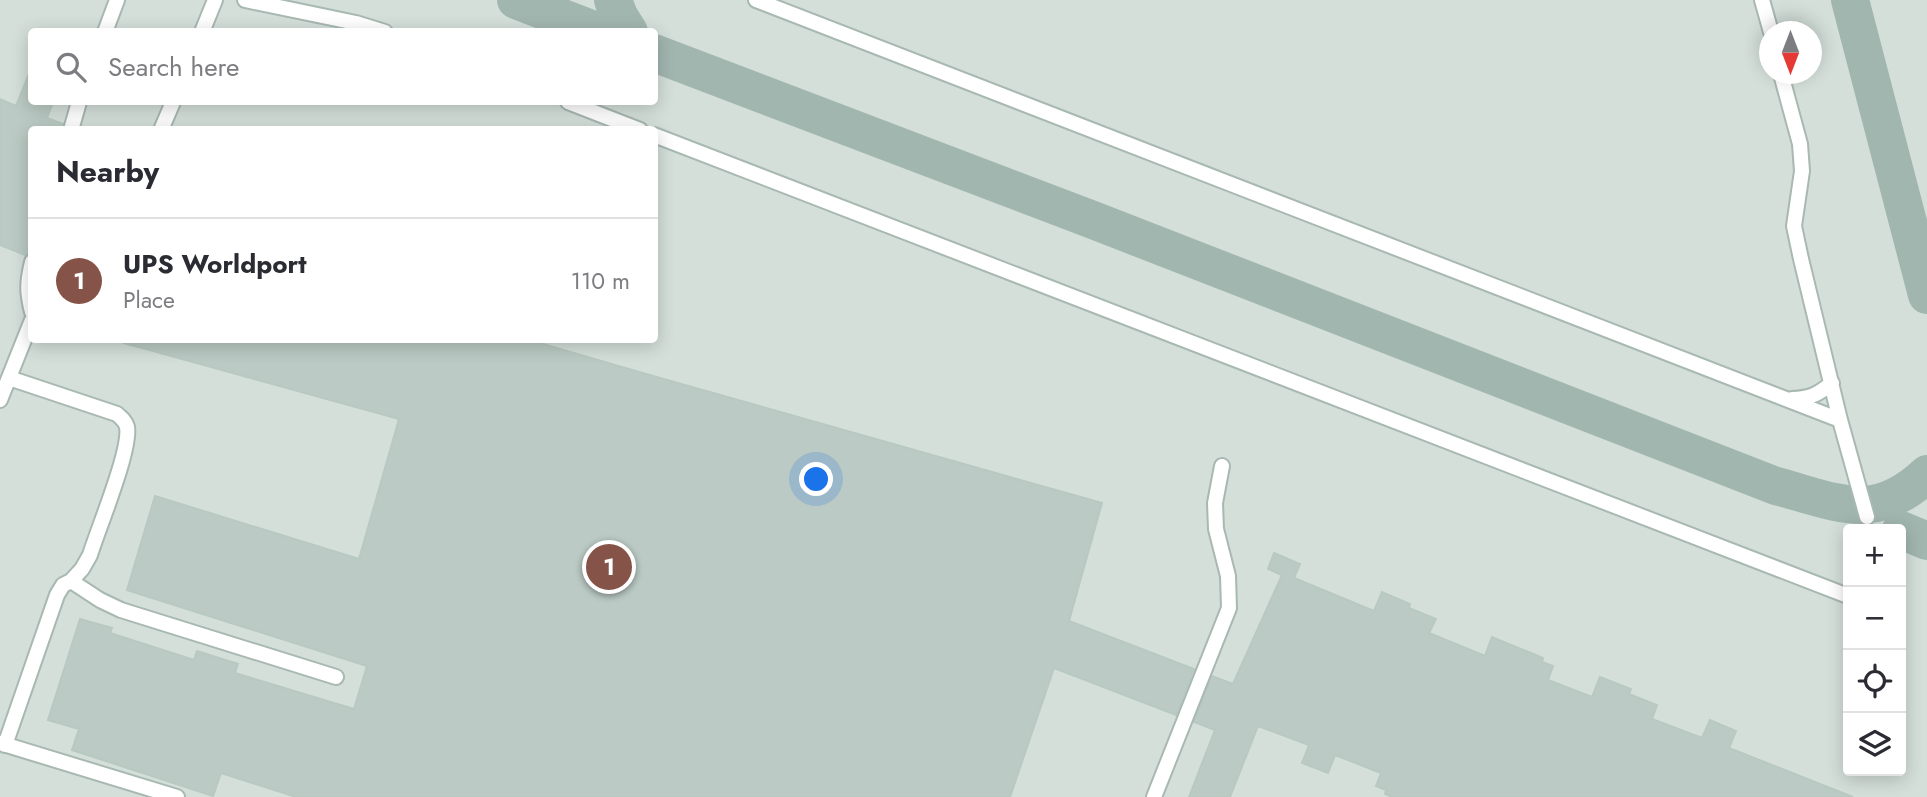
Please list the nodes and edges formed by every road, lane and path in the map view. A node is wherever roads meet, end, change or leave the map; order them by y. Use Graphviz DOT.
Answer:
graph roads {
  1 [pos="117,0"];
  2 [pos="215,0"];
  3 [pos="245,0"];
  4 [pos="756,0"];
  5 [pos="1762,0"];
  6 [pos="1767,21"];
  7 [pos="106,28"];
  8 [pos="204,28"];
  9 [pos="372,28"];
  10 [pos="1785,84"];
  11 [pos="78,105"];
  12 [pos="172,105"];
  13 [pos="576,105"];
  14 [pos="72,126"];
  15 [pos="163,126"];
  16 [pos="630,126"];
  17 [pos="658,137"];
  18 [pos="28,275"];
  19 [pos="28,295"];
  20 [pos="28,330"];
  21 [pos="9,378"];
  22 [pos="1832,383"];
  23 [pos="1787,399"];
  24 [pos="0,400"];
  25 [pos="1840,420"];
  26 [pos="1222,466"];
  27 [pos="1867,517"];
  28 [pos="71,581"];
  29 [pos="1843,594"];
  30 [pos="336,677"];
  31 [pos="2,744"];
  32 [pos="177,797"];
  33 [pos="1154,797"];
  1 -- 7 [label="lane"];
  2 -- 8 [label="lane"];
  3 -- 9 [label="lane"];
  4 -- 23 [label="lane"];
  5 -- 6 [label="lane"];
  10 -- 22 [label="lane"];
  11 -- 14 [label="lane"];
  12 -- 15 [label="lane"];
  13 -- 16 [label="lane"];
  17 -- 29 [label="lane"];
  18 -- 19 [label="lane"];
  20 -- 21 [label="lane"];
  21 -- 24 [label="lane"];
  21 -- 28 [label="lane"];
  22 -- 23 [label="lane"];
  22 -- 25 [label="lane"];
  23 -- 25 [label="lane"];
  25 -- 27 [label="lane"];
  26 -- 33 [label="lane"];
  28 -- 30 [label="lane"];
  28 -- 31 [label="lane"];
  31 -- 32 [label="lane"];
}
